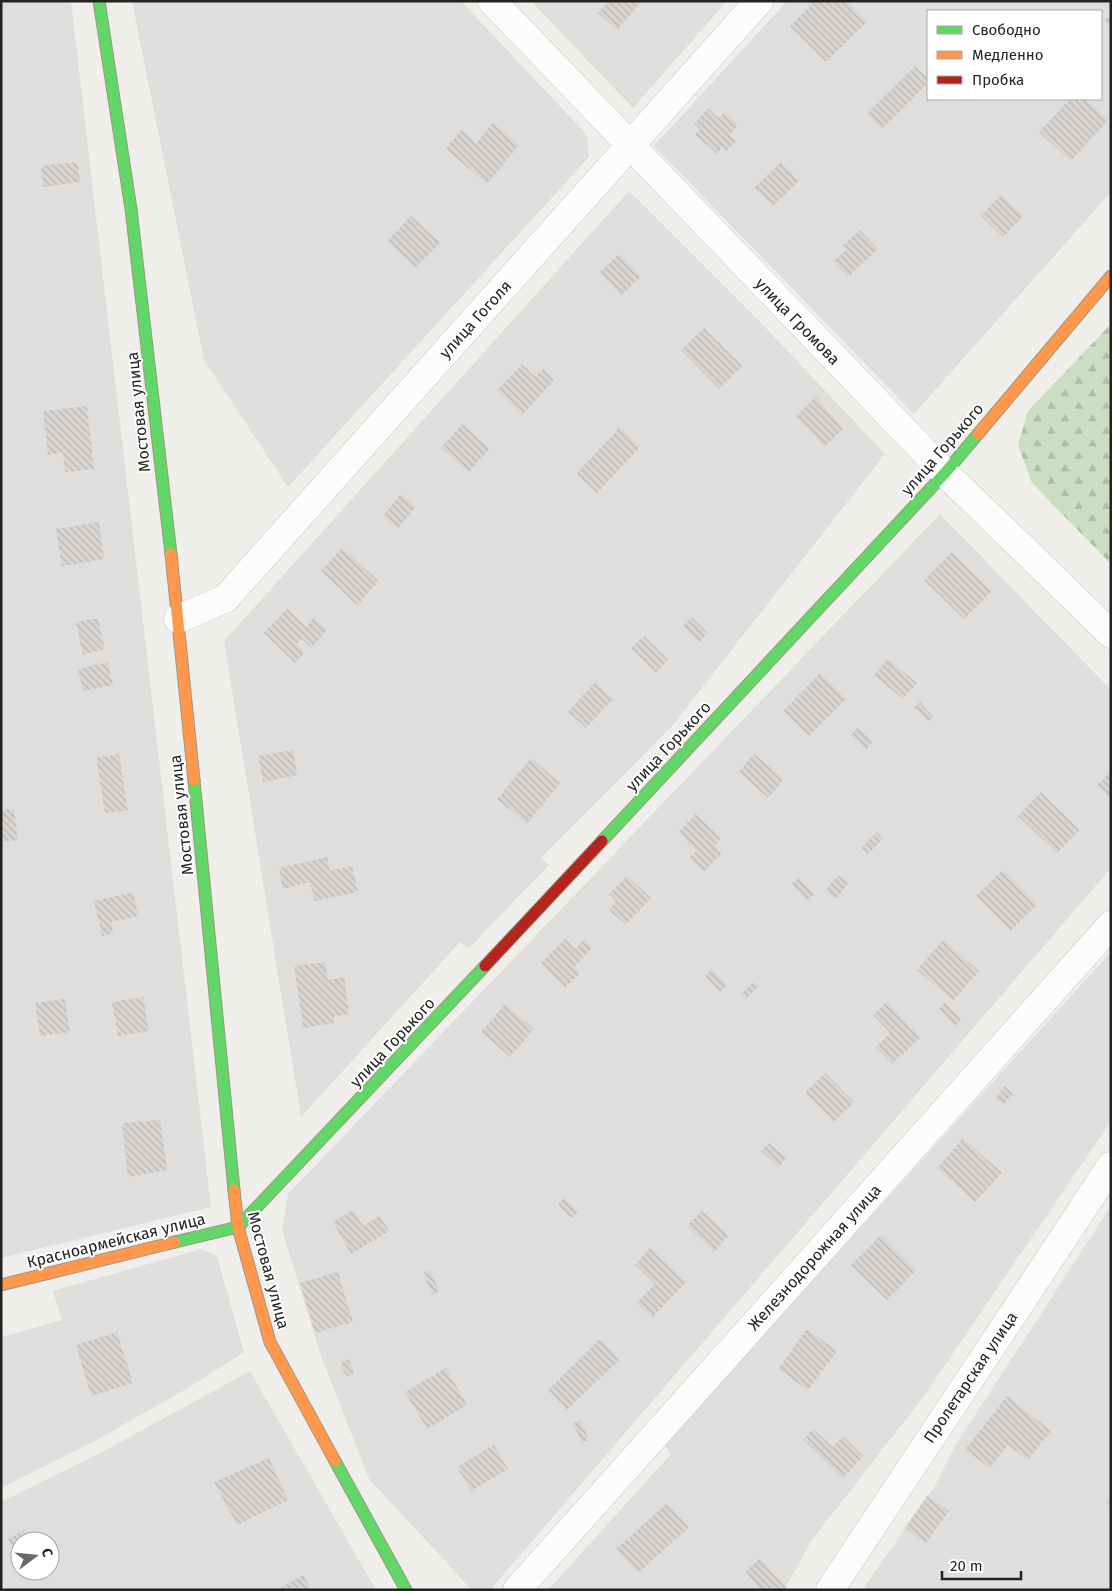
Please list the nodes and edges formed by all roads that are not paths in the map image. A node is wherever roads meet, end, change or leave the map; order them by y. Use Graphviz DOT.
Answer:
graph roads {
  1 [pos="99,1"];
  2 [pos="492,1"];
  3 [pos="759,1"];
  4 [pos="629,147"];
  5 [pos="1111,276"];
  6 [pos="945,473"];
  7 [pos="178,619"];
  8 [pos="1111,634"];
  9 [pos="1111,925"];
  10 [pos="1111,1166"];
  11 [pos="238,1227"];
  12 [pos="1,1285"];
  13 [pos="406,1590"];
  14 [pos="517,1590"];
  15 [pos="830,1590"];
  1 -- 7 [label="street, Мостовая улица"];
  2 -- 4 [label="street, улица Громова"];
  3 -- 4 [label="street, улица Гоголя"];
  4 -- 6 [label="street, улица Громова"];
  4 -- 7 [label="street, улица Гоголя"];
  5 -- 6 [label="street, улица Горького"];
  6 -- 8 [label="street, улица Громова"];
  6 -- 11 [label="street, улица Горького"];
  7 -- 11 [label="street, Мостовая улица"];
  9 -- 14 [label="street, Железнодорожная улица"];
  10 -- 15 [label="street, Пролетарская улица"];
  11 -- 12 [label="street, Красноармейская улица"];
  11 -- 13 [label="street, Мостовая улица"];
}
